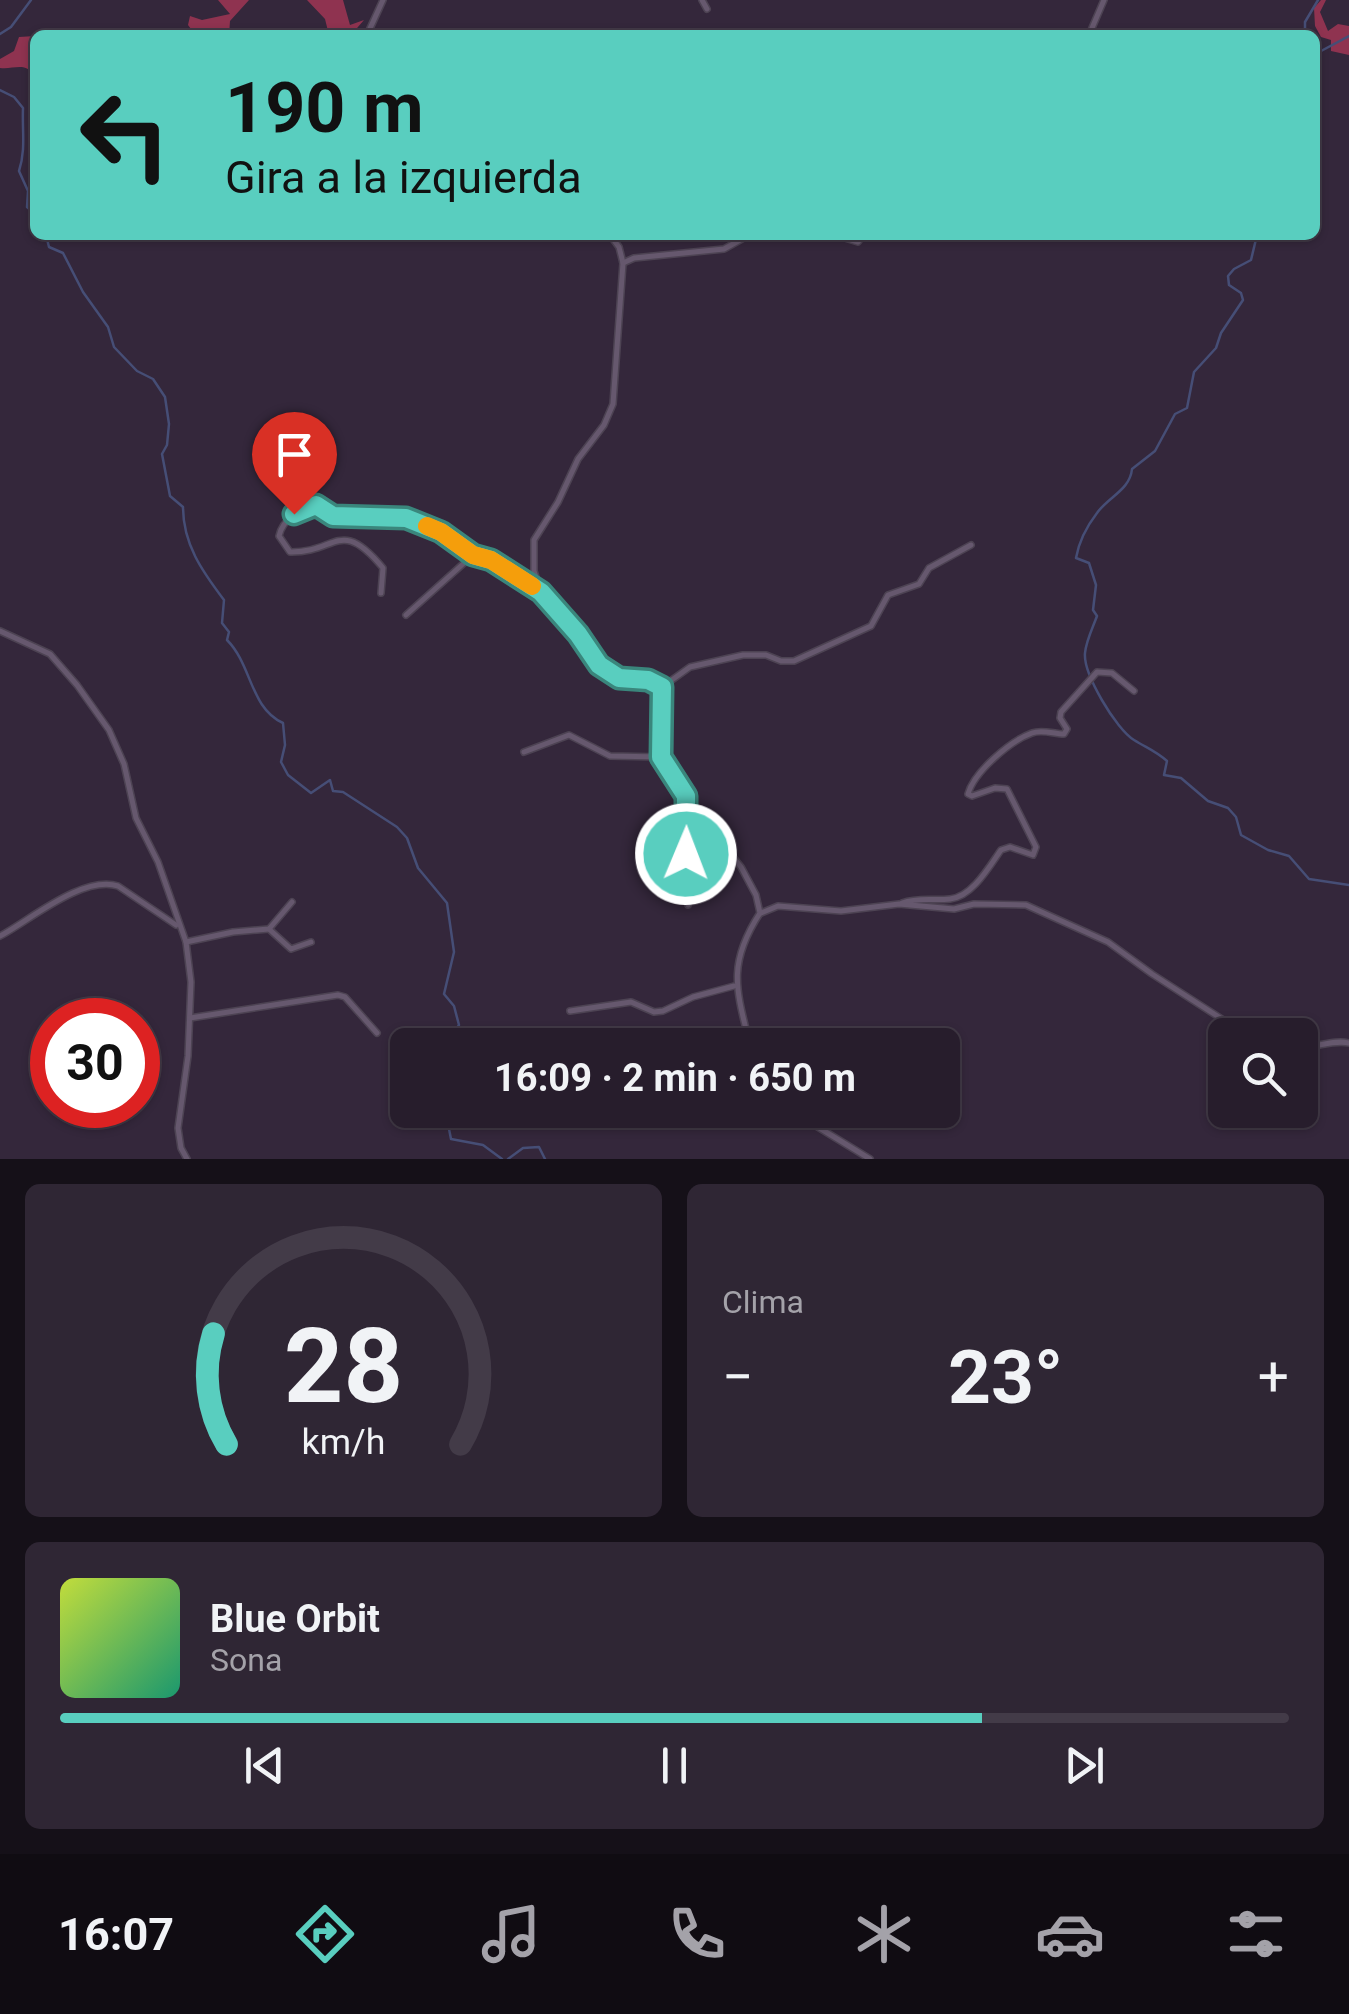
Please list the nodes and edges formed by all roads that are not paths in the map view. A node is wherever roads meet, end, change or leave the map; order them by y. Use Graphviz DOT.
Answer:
graph roads {
  1 [pos="383,0"];
  2 [pos="702,0"];
  3 [pos="1104,0"];
  4 [pos="707,10"];
  5 [pos="369,30"];
  6 [pos="1090,30"];
  7 [pos="614,240"];
  8 [pos="740,240"];
  9 [pos="623,263"];
  10 [pos="972,545"];
  11 [pos="473,555"];
  12 [pos="541,592"];
  13 [pos="381,594"];
  14 [pos="406,614"];
  15 [pos="0,632"];
  16 [pos="662,687"];
  17 [pos="1134,691"];
  18 [pos="524,752"];
  19 [pos="661,757"];
  20 [pos="686,796"];
  21 [pos="292,902"];
  22 [pos="900,904"];
  23 [pos="688,905"];
  24 [pos="760,913"];
  25 [pos="178,926"];
  26 [pos="269,929"];
  27 [pos="0,936"];
  28 [pos="186,942"];
  29 [pos="311,942"];
  30 [pos="735,986"];
  31 [pos="570,1011"];
  32 [pos="190,1018"];
  33 [pos="1222,1018"];
  34 [pos="746,1028"];
  35 [pos="377,1034"];
  36 [pos="1349,1044"];
  37 [pos="1318,1048"];
  38 [pos="819,1128"];
  39 [pos="187,1159"];
  40 [pos="870,1159"];
  1 -- 5 [label="street"];
  2 -- 4 [label="street"];
  3 -- 6 [label="street"];
  7 -- 9 [label="street"];
  8 -- 9 [label="street"];
  9 -- 12 [label="street"];
  10 -- 16 [label="street"];
  11 -- 12 [label="street"];
  11 -- 13 [label="street"];
  11 -- 14 [label="street"];
  12 -- 16 [label="street"];
  15 -- 25 [label="street"];
  16 -- 19 [label="street"];
  17 -- 22 [label="street"];
  18 -- 19 [label="street"];
  19 -- 20 [label="street"];
  20 -- 23 [label="street"];
  20 -- 24 [label="street"];
  21 -- 26 [label="street"];
  22 -- 24 [label="street"];
  22 -- 33 [label="street"];
  24 -- 30 [label="street"];
  25 -- 27 [label="street"];
  25 -- 28 [label="street"];
  26 -- 28 [label="street"];
  26 -- 29 [label="street"];
  28 -- 32 [label="street"];
  30 -- 31 [label="street"];
  30 -- 34 [label="street"];
  32 -- 35 [label="street"];
  32 -- 39 [label="street"];
  36 -- 37 [label="street"];
  38 -- 40 [label="street"];
}
